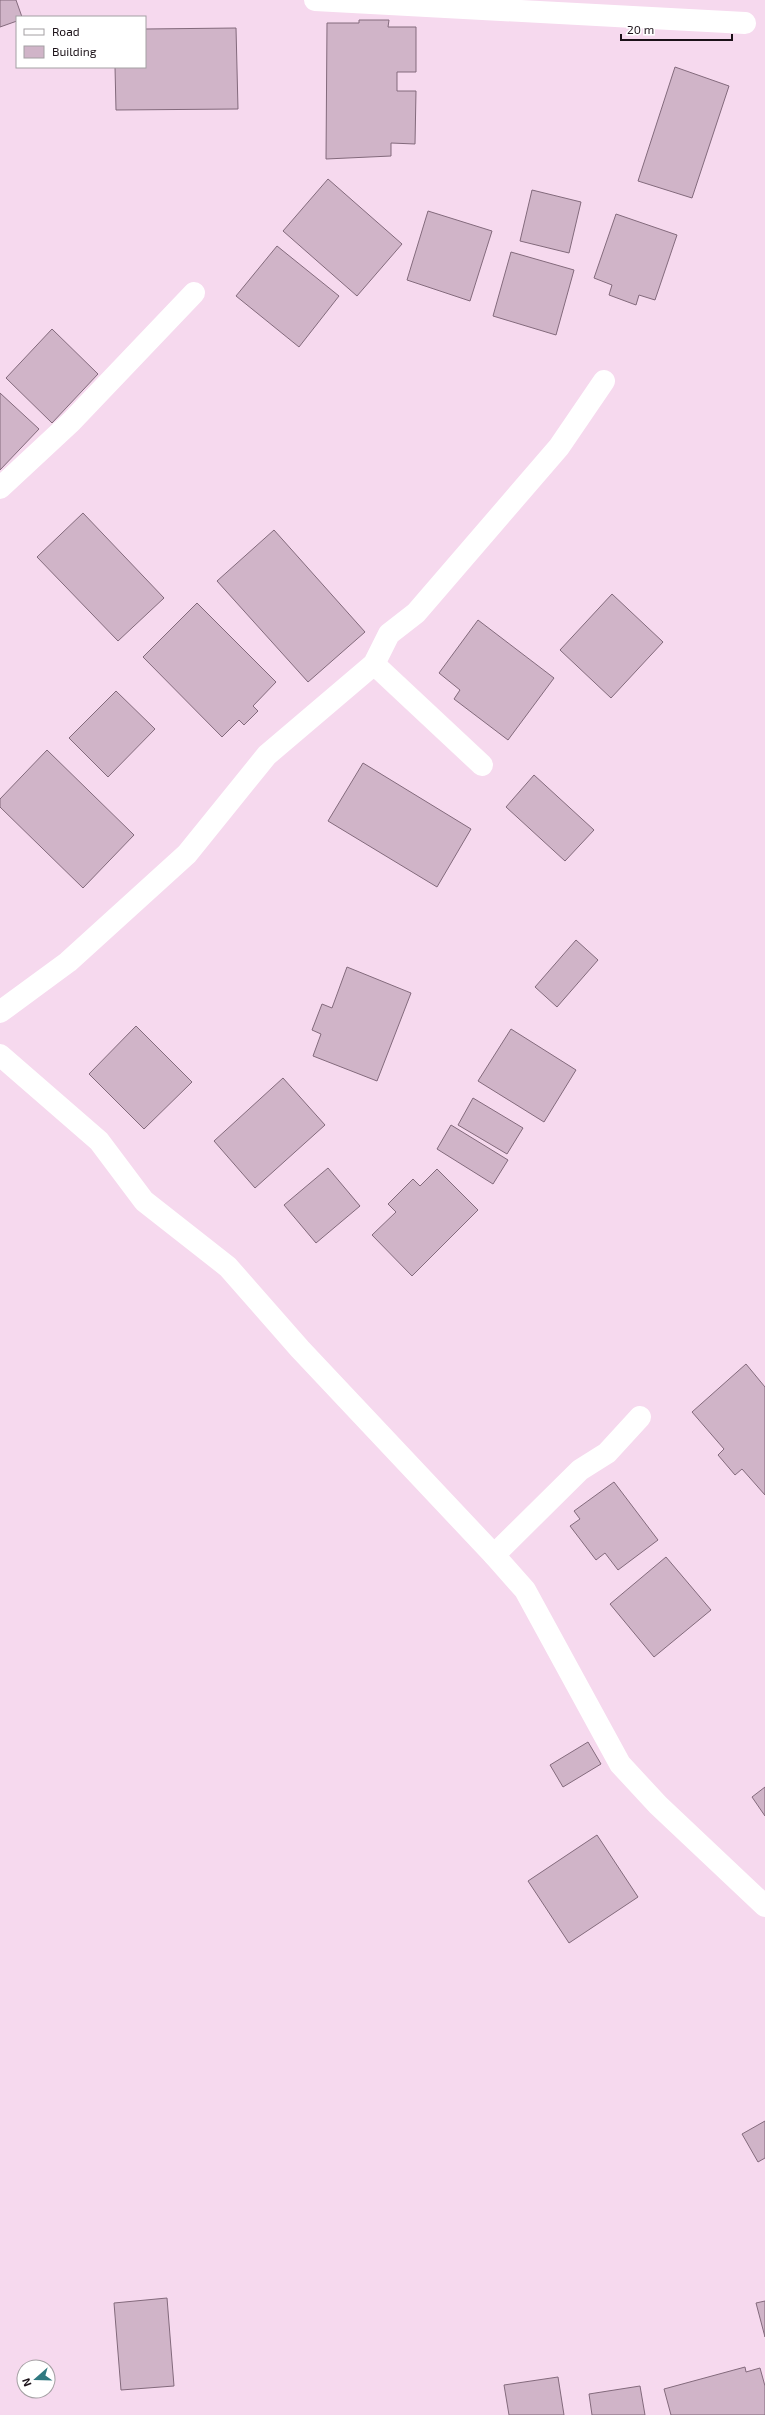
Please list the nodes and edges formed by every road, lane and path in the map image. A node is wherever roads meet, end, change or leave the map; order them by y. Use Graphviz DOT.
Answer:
graph roads {
  1 [pos="315,0"];
  2 [pos="745,24"];
  3 [pos="194,293"];
  4 [pos="604,381"];
  5 [pos="0,488"];
  6 [pos="374,664"];
  7 [pos="482,765"];
  8 [pos="0,1012"];
  9 [pos="0,1055"];
  10 [pos="640,1417"];
  11 [pos="494,1555"];
  12 [pos="765,1906"];
  1 -- 2 [label="street"];
  3 -- 5 [label="street"];
  4 -- 6 [label="street"];
  6 -- 7 [label="street"];
  6 -- 8 [label="street"];
  9 -- 11 [label="street"];
  10 -- 11 [label="street"];
  11 -- 12 [label="street"];
}
